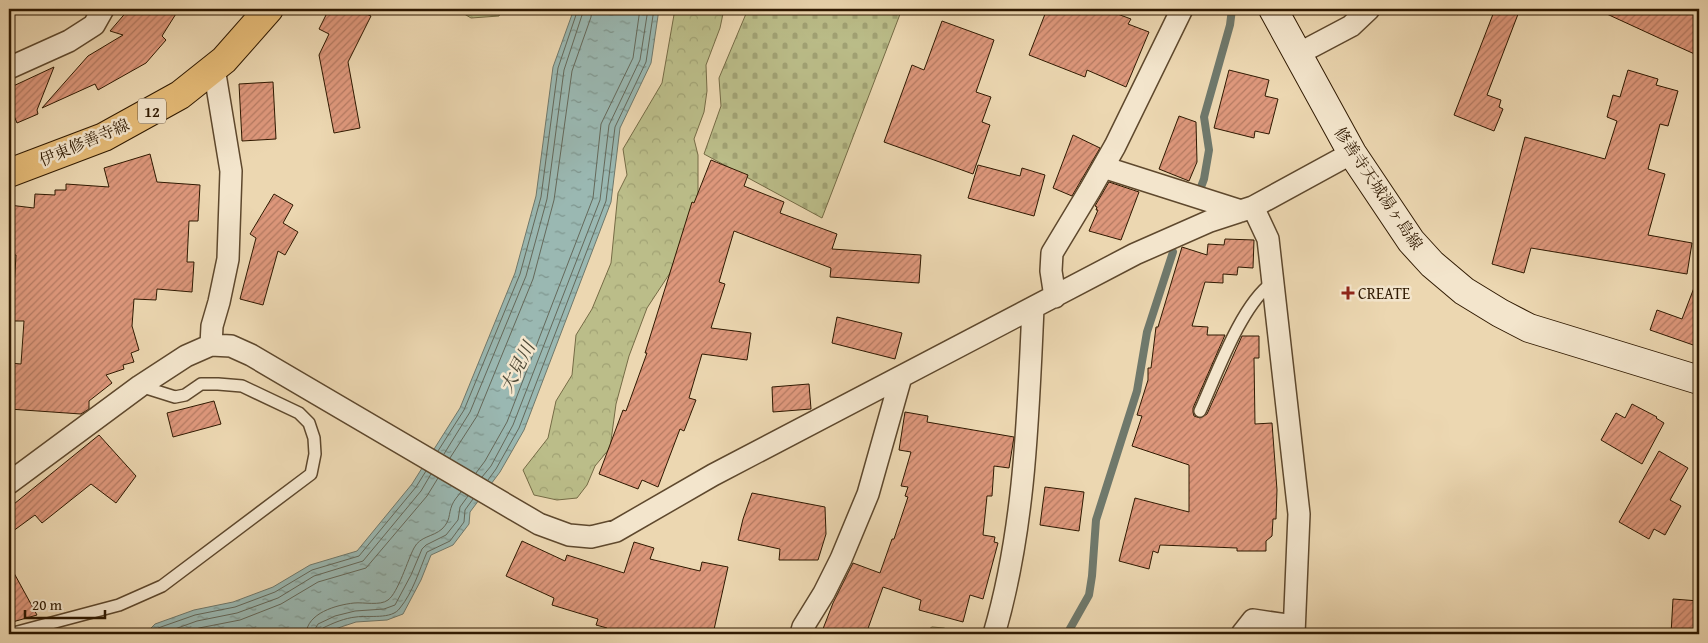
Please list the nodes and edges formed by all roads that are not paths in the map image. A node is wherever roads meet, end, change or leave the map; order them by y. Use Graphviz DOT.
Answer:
graph roads {
  1 [pos="102,9"];
  2 [pos="269,9"];
  3 [pos="1182,9"];
  4 [pos="1272,9"];
  5 [pos="1369,9"];
  6 [pos="1298,54"];
  7 [pos="9,68"];
  8 [pos="214,68"];
  9 [pos="1352,153"];
  10 [pos="1103,167"];
  11 [pos="9,174"];
  12 [pos="1247,209"];
  13 [pos="1272,283"];
  14 [pos="1054,297"];
  15 [pos="1033,308"];
  16 [pos="211,344"];
  17 [pos="901,377"];
  18 [pos="1699,380"];
  19 [pos="140,386"];
  20 [pos="1200,412"];
  21 [pos="9,483"];
  22 [pos="1294,630"];
  23 [pos="10,634"];
  24 [pos="801,634"];
  25 [pos="994,634"];
  26 [pos="1242,634"];
  1 -- 7 [label="street"];
  2 -- 8 [label="main road, 伊東修善寺線 / 12"];
  3 -- 10 [label="street"];
  4 -- 6 [label="main road, 修善寺天城湯ヶ島線"];
  5 -- 6 [label="street"];
  6 -- 9 [label="main road, 修善寺天城湯ヶ島線"];
  8 -- 11 [label="main road, 伊東修善寺線 / 12"];
  8 -- 16 [label="street"];
  9 -- 12 [label="street"];
  9 -- 18 [label="main road, 修善寺天城湯ヶ島線"];
  10 -- 12 [label="street"];
  10 -- 14 [label="street"];
  12 -- 13 [label="street"];
  12 -- 14 [label="street"];
  13 -- 20 [label="lane"];
  13 -- 22 [label="street"];
  14 -- 15 [label="street"];
  15 -- 17 [label="street"];
  15 -- 25 [label="street"];
  16 -- 17 [label="street"];
  16 -- 19 [label="street"];
  17 -- 24 [label="street"];
  19 -- 21 [label="street"];
  19 -- 23 [label="lane"];
  22 -- 26 [label="street"];
}
